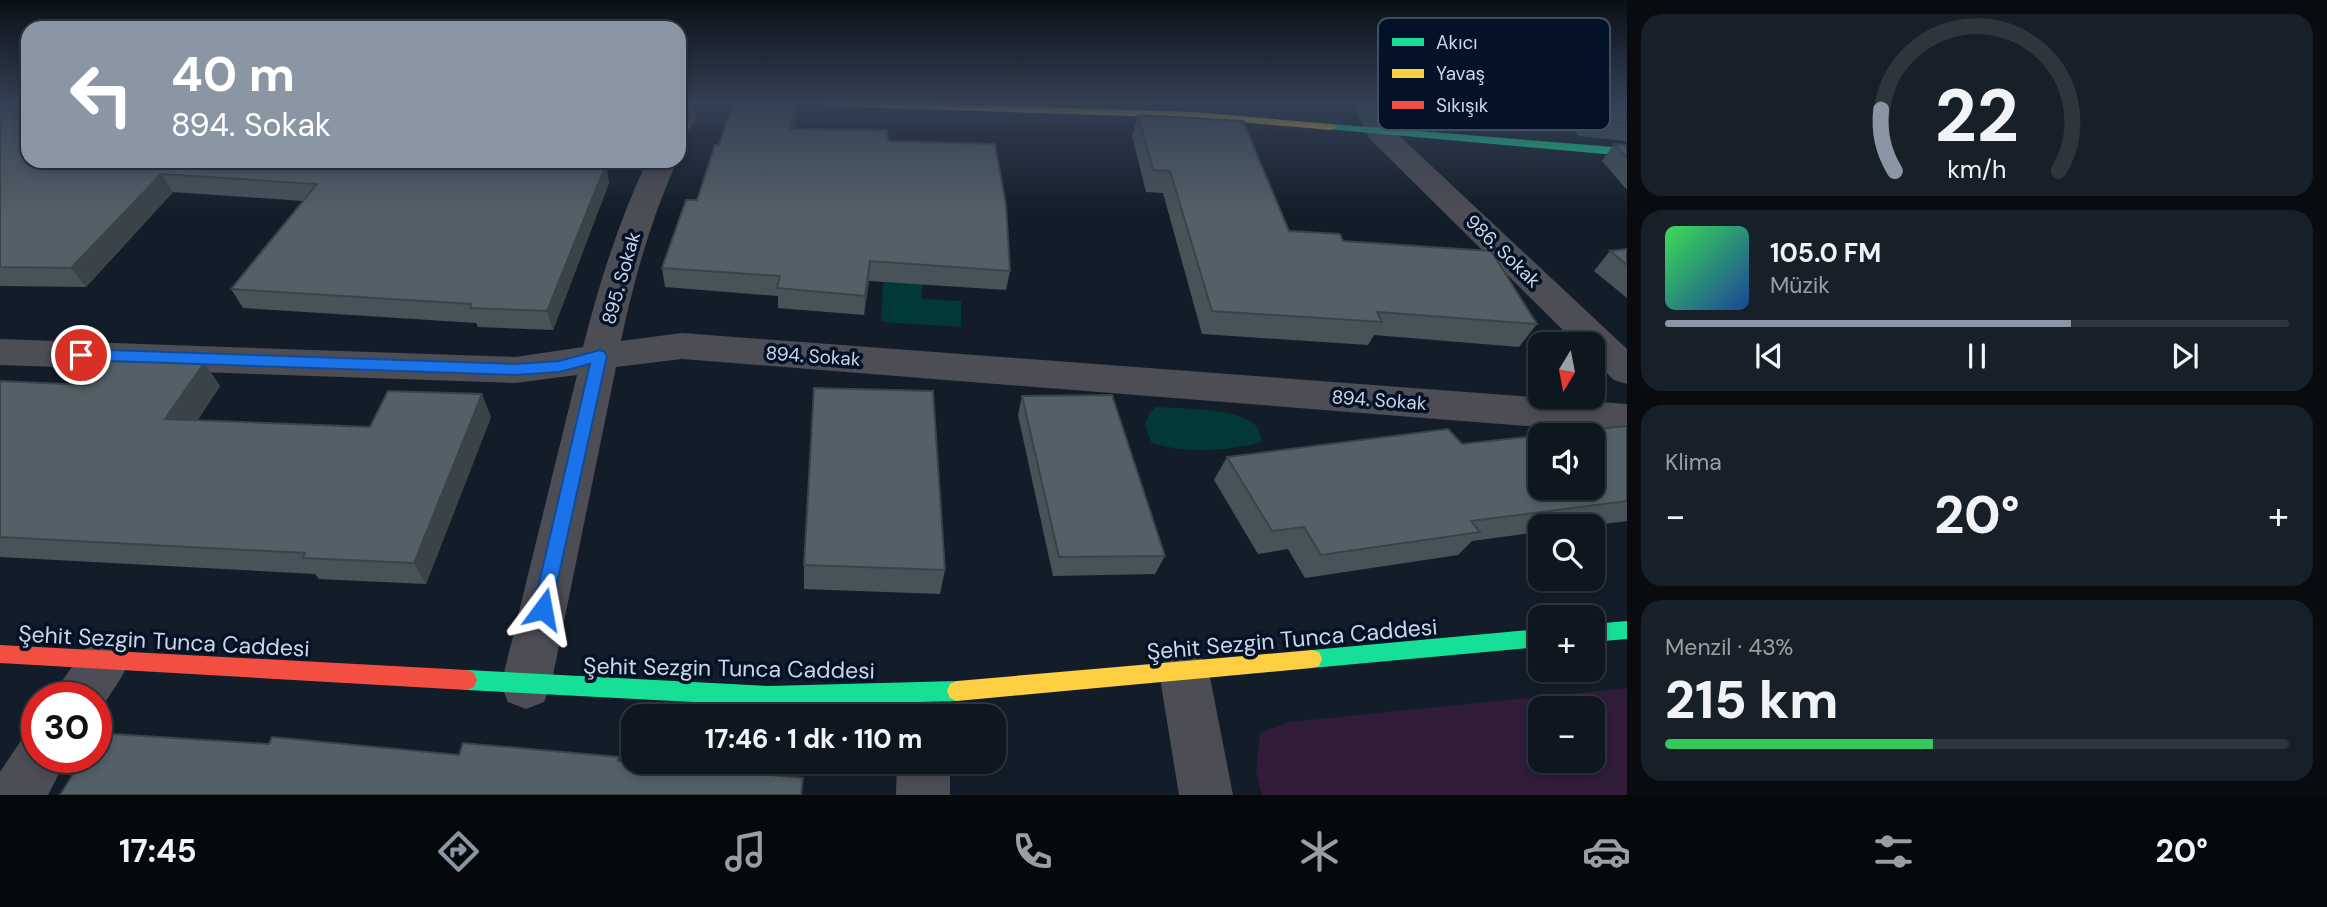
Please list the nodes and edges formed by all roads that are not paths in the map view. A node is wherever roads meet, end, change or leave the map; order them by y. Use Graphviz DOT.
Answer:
graph roads {
  1 [pos="1387,140"];
  2 [pos="1479,140"];
  3 [pos="1627,152"];
  4 [pos="659,168"];
  5 [pos="0,352"];
  6 [pos="600,356"];
  7 [pos="1627,370"];
  8 [pos="1627,419"];
  9 [pos="1627,630"];
  10 [pos="1605,632"];
  11 [pos="1528,639"];
  12 [pos="0,654"];
  13 [pos="1184,673"];
  14 [pos="92,680"];
  15 [pos="526,685"];
  16 [pos="909,704"];
  17 [pos="934,704"];
  18 [pos="31,773"];
  19 [pos="924,774"];
  20 [pos="17,795"];
  21 [pos="923,795"];
  22 [pos="1206,795"];
  1 -- 7 [label="street, 986. Sokak"];
  2 -- 3 [label="street"];
  4 -- 6 [label="street, 895. Sokak"];
  5 -- 6 [label="street, 894. Sokak"];
  6 -- 8 [label="street, 894. Sokak"];
  6 -- 15 [label="street, 895. Sokak"];
  9 -- 10 [label="street"];
  11 -- 13 [label="street, Şehit Sezgin Tunca Caddesi"];
  12 -- 14 [label="street, Şehit Sezgin Tunca Caddesi"];
  13 -- 17 [label="street, Şehit Sezgin Tunca Caddesi"];
  13 -- 22 [label="street"];
  14 -- 15 [label="street, Şehit Sezgin Tunca Caddesi"];
  15 -- 16 [label="street, Şehit Sezgin Tunca Caddesi"];
  18 -- 20 [label="street"];
  19 -- 21 [label="street"];
}
